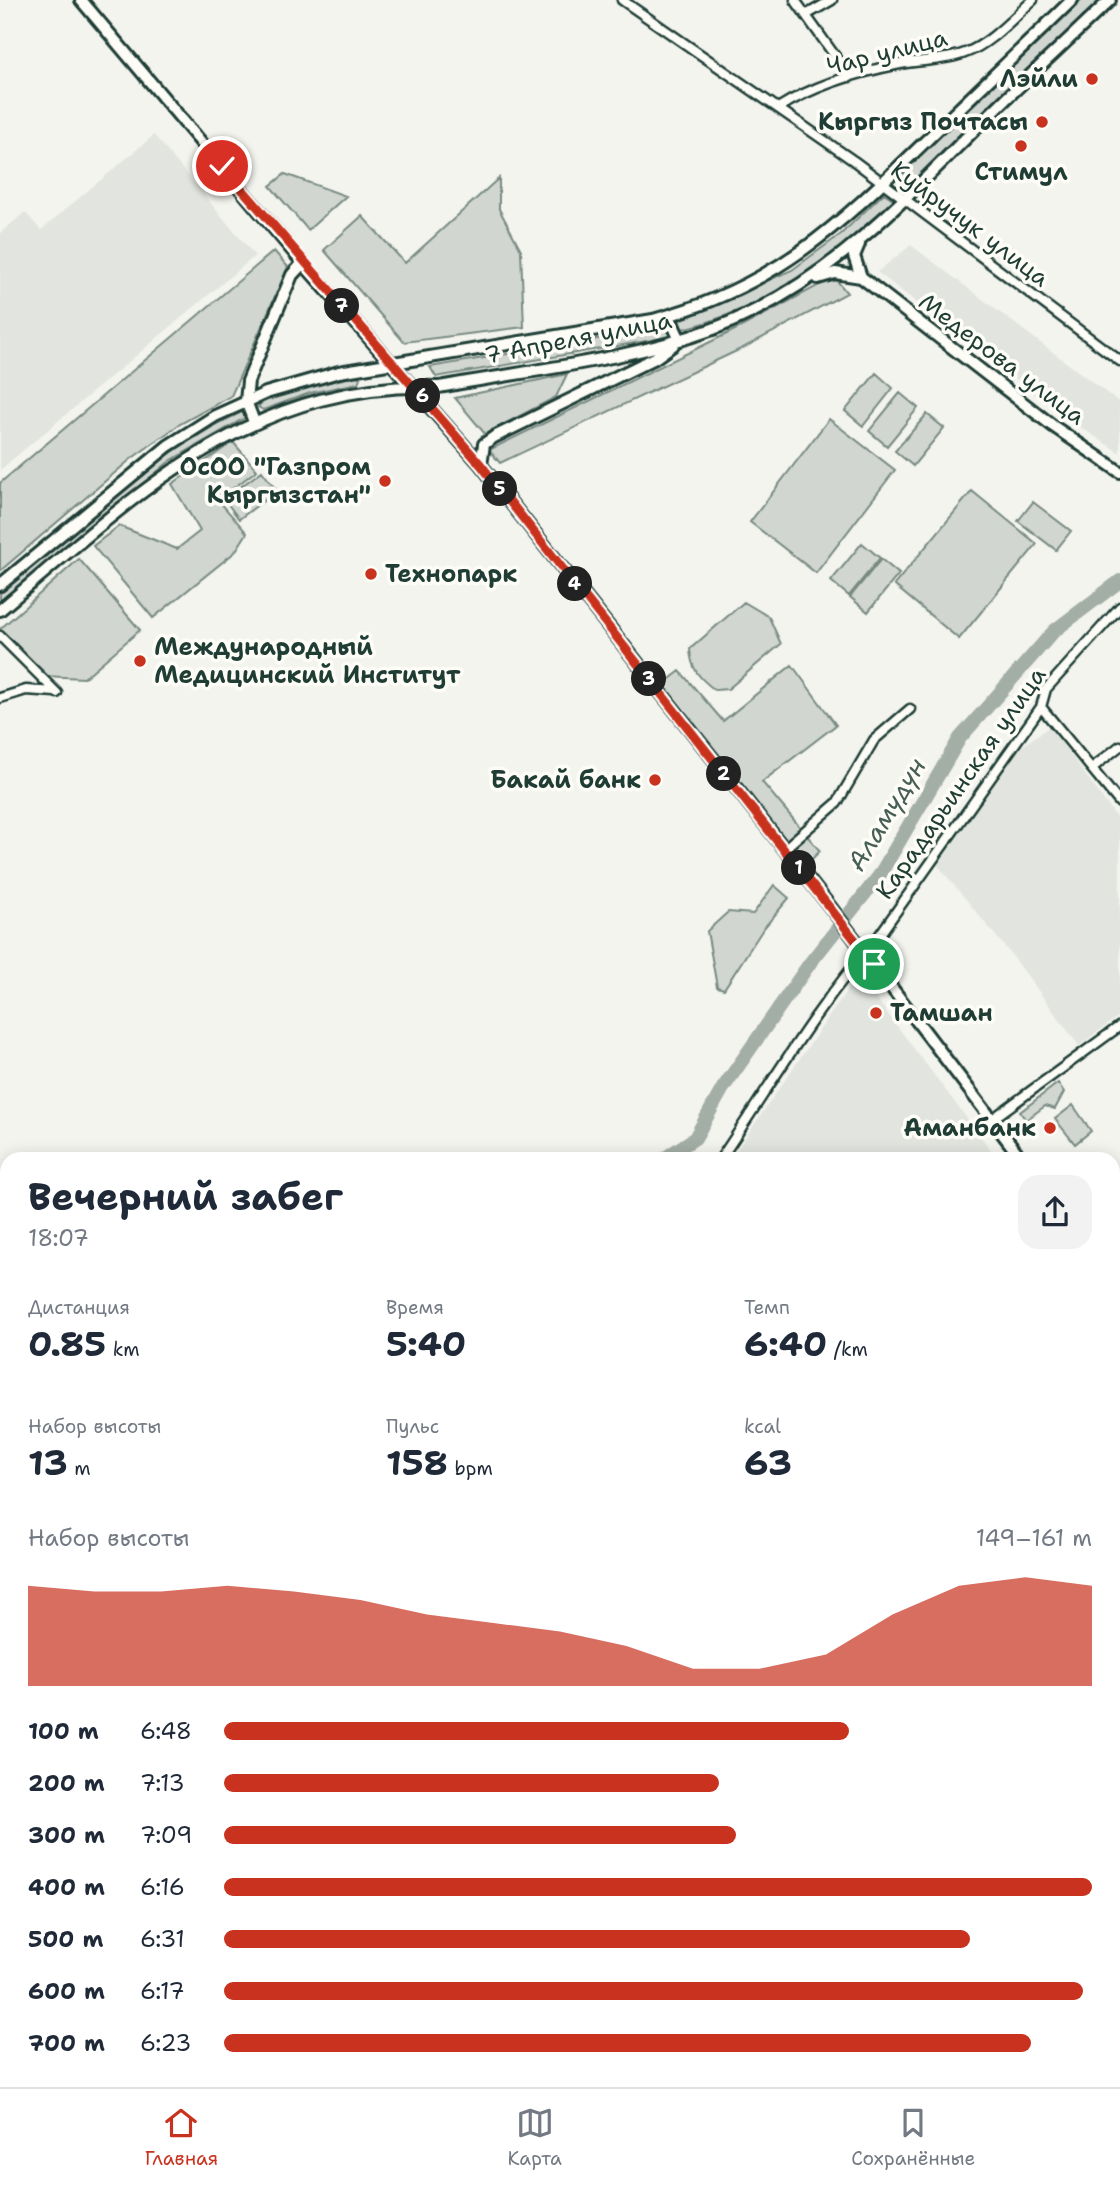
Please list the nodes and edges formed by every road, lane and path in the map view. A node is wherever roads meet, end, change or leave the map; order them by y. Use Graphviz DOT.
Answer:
graph roads {
  1 [pos="81,0"];
  2 [pos="622,0"];
  3 [pos="795,0"];
  4 [pos="832,0"];
  5 [pos="1033,0"];
  6 [pos="1072,0"];
  7 [pos="1110,0"];
  8 [pos="806,15"];
  9 [pos="850,77"];
  10 [pos="778,108"];
  11 [pos="883,183"];
  12 [pos="905,199"];
  13 [pos="860,242"];
  14 [pos="303,263"];
  15 [pos="861,277"];
  16 [pos="799,286"];
  17 [pos="669,316"];
  18 [pos="680,340"];
  19 [pos="1120,361"];
  20 [pos="393,362"];
  21 [pos="415,386"];
  22 [pos="246,401"];
  23 [pos="254,422"];
  24 [pos="481,465"];
  25 [pos="1120,472"];
  26 [pos="0,584"];
  27 [pos="1120,607"];
  28 [pos="0,610"];
  29 [pos="0,636"];
  30 [pos="0,698"];
  31 [pos="1041,706"];
  32 [pos="910,709"];
  33 [pos="1120,746"];
  34 [pos="1092,768"];
  35 [pos="1120,803"];
  36 [pos="784,849"];
  37 [pos="865,952"];
  38 [pos="1120,1026"];
  39 [pos="991,1120"];
  40 [pos="725,1152"];
  41 [pos="1016,1152"];
  1 -- 14 [label="main road"];
  2 -- 10 [label="street, Куйручук улица"];
  3 -- 8 [label="street"];
  4 -- 8 [label="street"];
  5 -- 9 [label="street, Чар улица"];
  6 -- 11 [label="main road, 7 Апреля улица"];
  7 -- 12 [label="main road, 7 Апреля улица"];
  8 -- 9 [label="street"];
  9 -- 10 [label="street, Чар улица"];
  10 -- 11 [label="street, Куйручук улица"];
  11 -- 12 [label="street, Куйручук улица"];
  11 -- 17 [label="main road, 7 Апреля улица"];
  12 -- 13 [label="main road, 7 Апреля улица"];
  12 -- 19 [label="street, Куйручук улица"];
  13 -- 15 [label="main road"];
  13 -- 16 [label="main road, 7 Апреля улица"];
  14 -- 20 [label="main road"];
  14 -- 22 [label="main road"];
  15 -- 16 [label="main road"];
  15 -- 25 [label="main road, Медерова улица"];
  16 -- 18 [label="main road, 7 Апреля улица"];
  17 -- 18 [label="main road"];
  17 -- 20 [label="main road, 7 Апреля улица"];
  18 -- 21 [label="main road, 7 Апреля улица"];
  18 -- 24 [label="main road"];
  20 -- 21 [label="main road"];
  20 -- 22 [label="main road, 7 Апреля улица"];
  21 -- 23 [label="main road, 7 Апреля улица"];
  21 -- 24 [label="main road"];
  22 -- 23 [label="main road"];
  22 -- 26 [label="main road, 7 Апреля улица"];
  23 -- 28 [label="main road, 7 Апреля улица"];
  24 -- 36 [label="main road"];
  27 -- 31 [label="street, Карадарьинская улица"];
  29 -- 30 [label="street"];
  31 -- 34 [label="street"];
  31 -- 37 [label="street, Карадарьинская улица"];
  32 -- 36 [label="street"];
  33 -- 34 [label="street"];
  34 -- 35 [label="street"];
  36 -- 37 [label="main road"];
  37 -- 39 [label="main road"];
  37 -- 40 [label="street, Карадарьинская улица"];
  38 -- 39 [label="street"];
  39 -- 41 [label="main road"];
}
